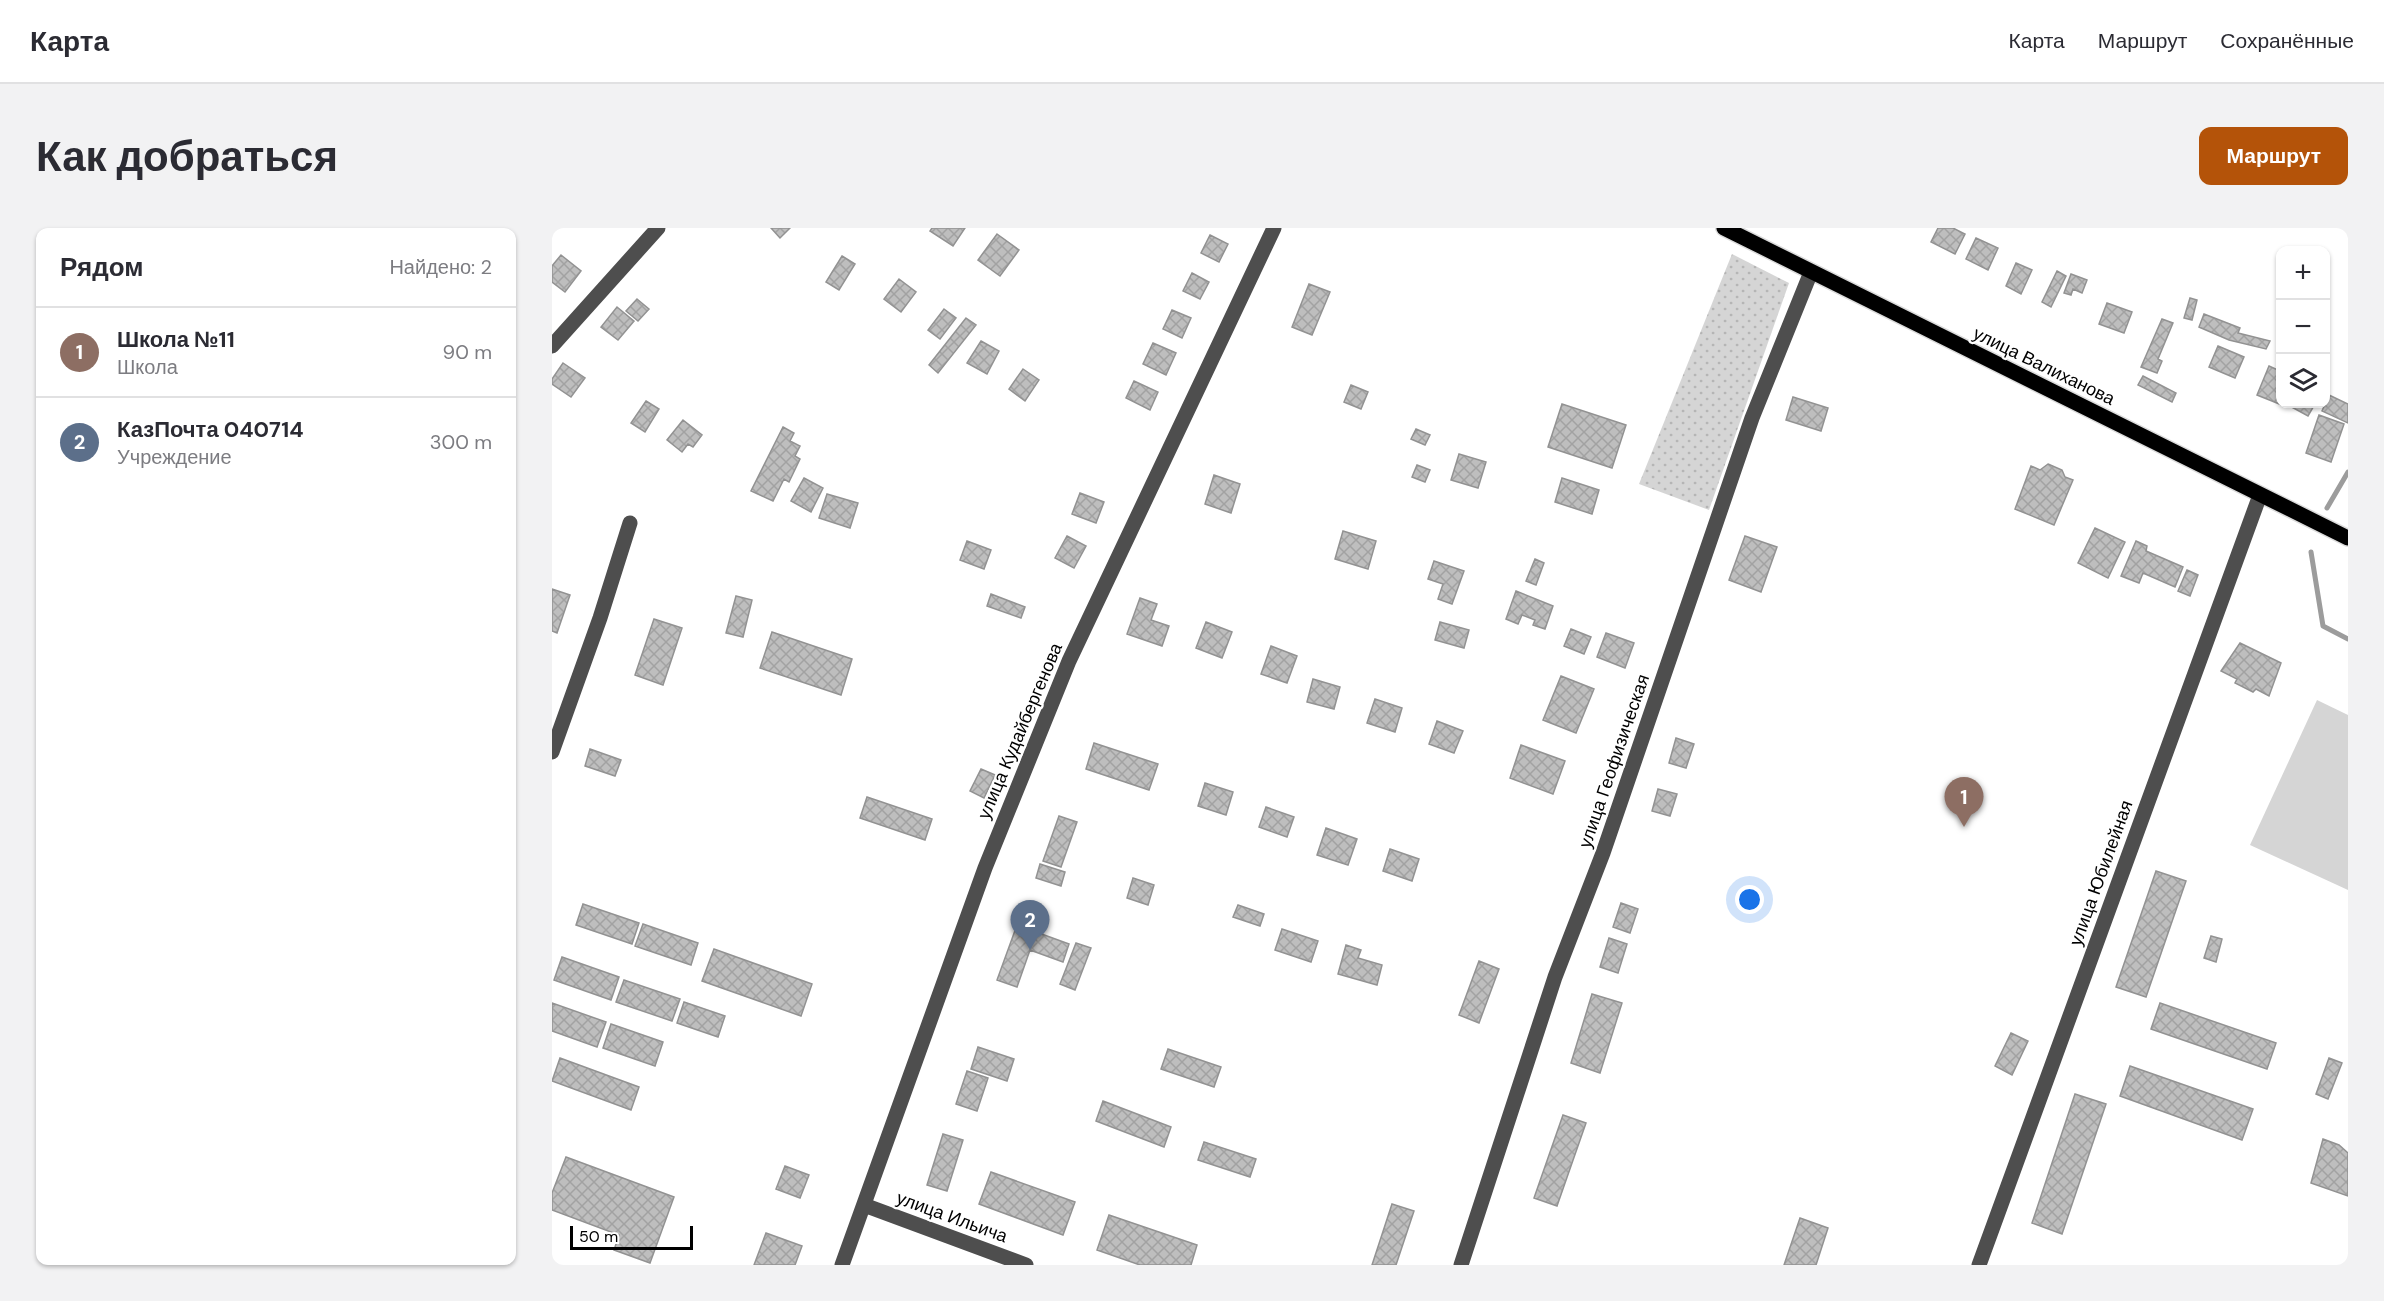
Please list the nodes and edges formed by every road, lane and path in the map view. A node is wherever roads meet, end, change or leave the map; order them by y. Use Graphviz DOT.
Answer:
graph roads {
  1 [pos="658,228"];
  2 [pos="1274,228"];
  3 [pos="1724,228"];
  4 [pos="1811,272"];
  5 [pos="552,346"];
  6 [pos="2260,495"];
  7 [pos="630,524"];
  8 [pos="2348,538"];
  9 [pos="552,752"];
  10 [pos="864,1205"];
  11 [pos="842,1265"];
  12 [pos="1026,1265"];
  13 [pos="1461,1265"];
  14 [pos="1979,1265"];
  1 -- 5 [label="street"];
  2 -- 10 [label="street, улица Кудайбергенова"];
  3 -- 4 [label="main road, улица Валиханова"];
  4 -- 6 [label="main road, улица Валиханова"];
  4 -- 13 [label="street, улица Геофизическая"];
  6 -- 8 [label="main road, улица Валиханова"];
  6 -- 14 [label="street, улица Юбилейная"];
  7 -- 9 [label="street"];
  10 -- 11 [label="street, улица Кудайбергенова"];
  10 -- 12 [label="street, улица Ильича"];
}
